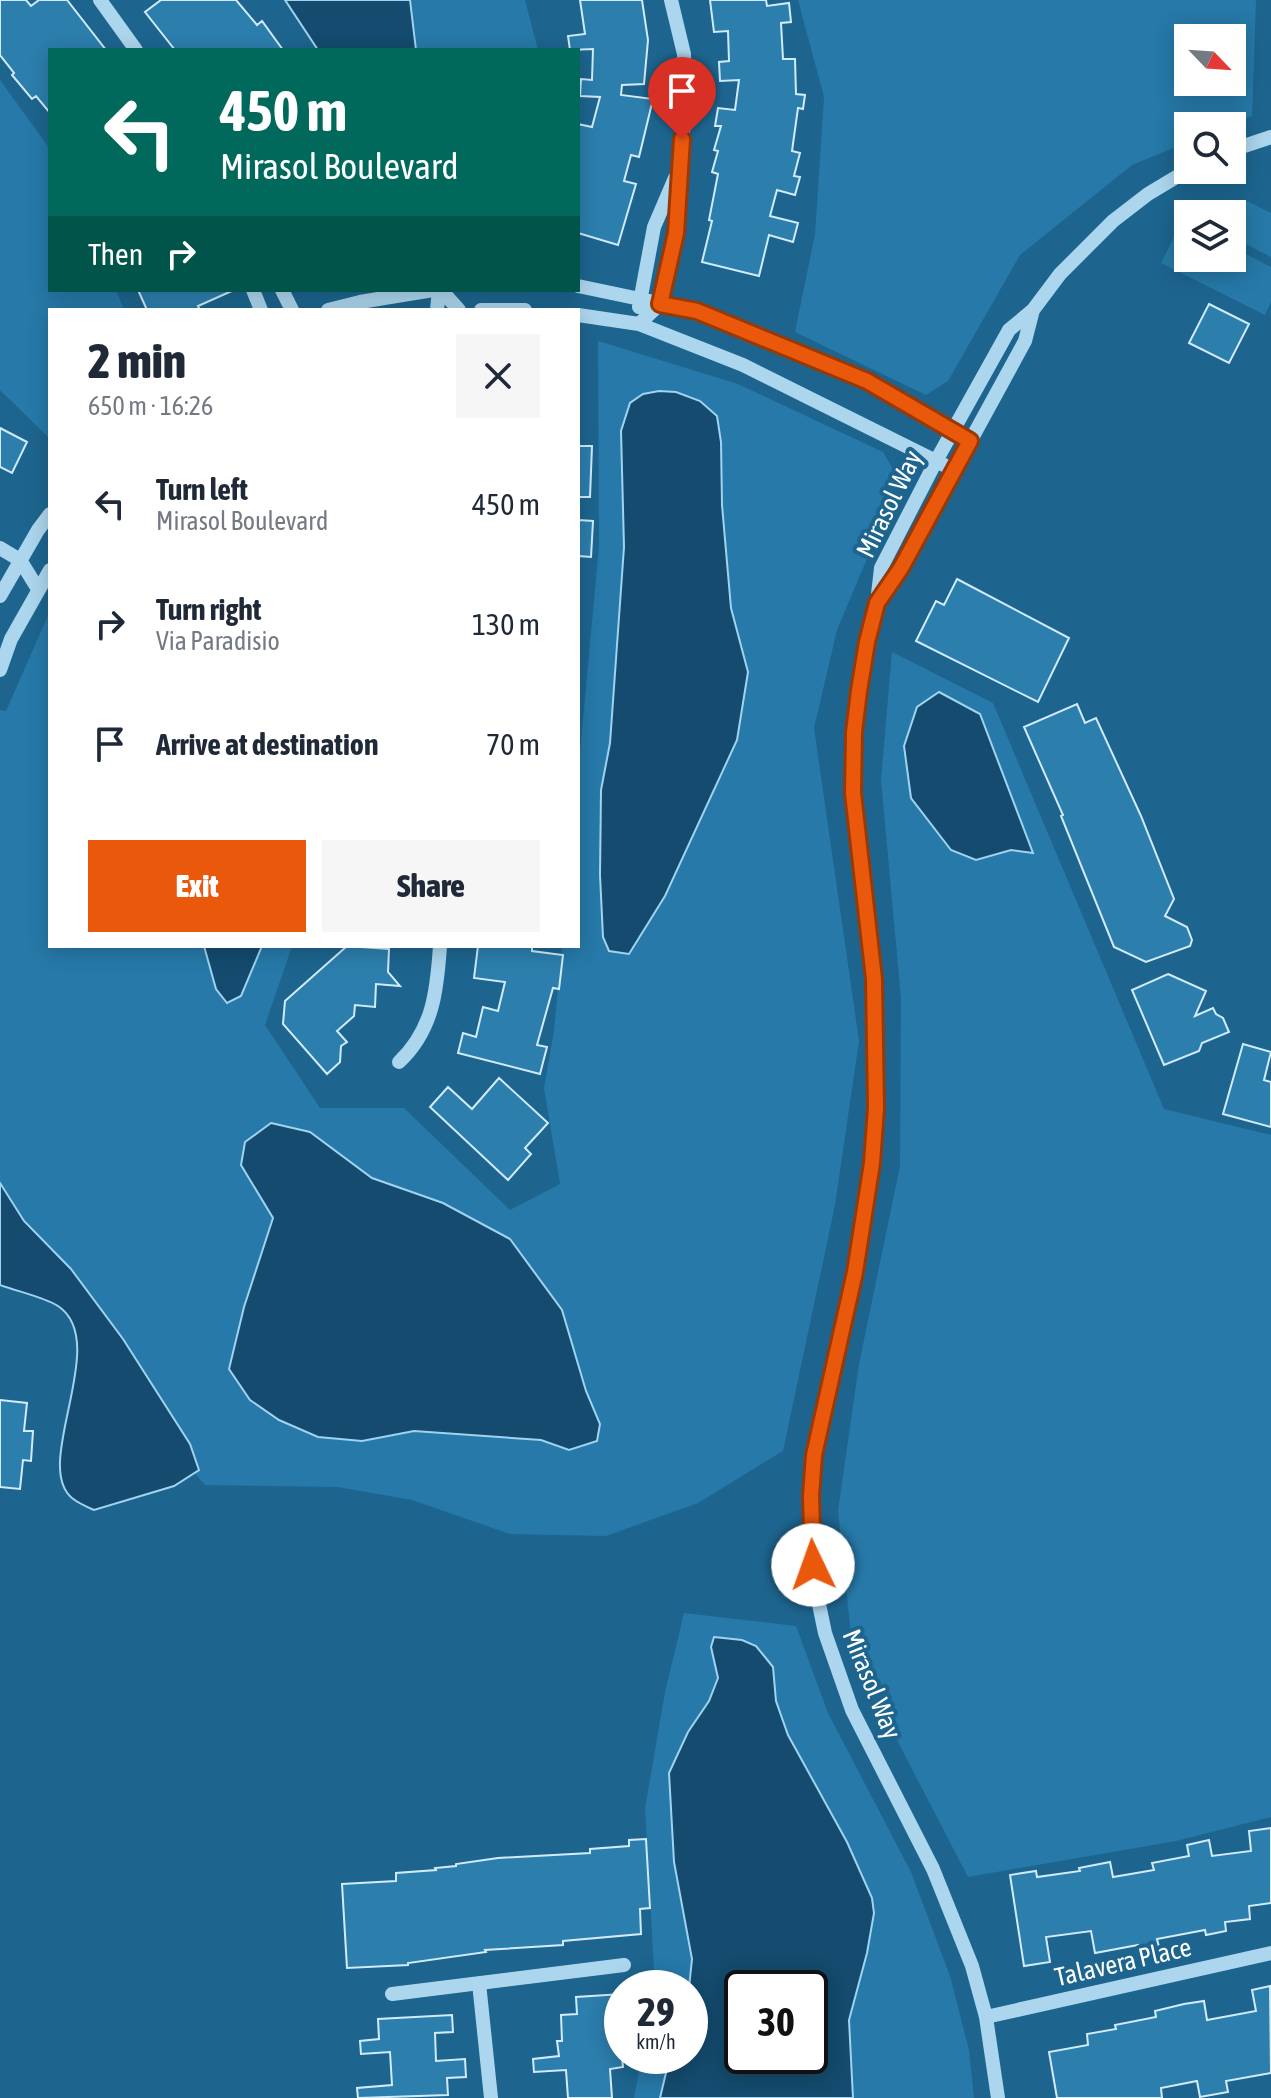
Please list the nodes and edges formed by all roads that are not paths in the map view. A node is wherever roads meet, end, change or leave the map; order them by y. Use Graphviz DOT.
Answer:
graph roads {
  1 [pos="100,0"];
  2 [pos="671,0"];
  3 [pos="135,48"];
  4 [pos="1271,137"];
  5 [pos="1246,145"];
  6 [pos="678,170"];
  7 [pos="1174,178"];
  8 [pos="580,286"];
  9 [pos="421,292"];
  10 [pos="442,292"];
  11 [pos="639,300"];
  12 [pos="660,304"];
  13 [pos="336,308"];
  14 [pos="457,308"];
  15 [pos="1033,310"];
  16 [pos="580,315"];
  17 [pos="639,324"];
  18 [pos="953,431"];
  19 [pos="970,441"];
  20 [pos="936,461"];
  21 [pos="954,470"];
  22 [pos="48,517"];
  23 [pos="0,548"];
  24 [pos="20,560"];
  25 [pos="48,573"];
  26 [pos="2,587"];
  27 [pos="38,589"];
  28 [pos="877,603"];
  29 [pos="0,670"];
  30 [pos="440,948"];
  31 [pos="399,1062"];
  32 [pos="1271,1953"];
  33 [pos="624,1965"];
  34 [pos="479,1983"];
  35 [pos="392,1994"];
  36 [pos="986,2017"];
  37 [pos="491,2098"];
  38 [pos="998,2098"];
  1 -- 3 [label="street"];
  2 -- 6 [label="street"];
  4 -- 5 [label="street"];
  6 -- 11 [label="street"];
  6 -- 12 [label="street"];
  7 -- 15 [label="street, Mirasol Way"];
  8 -- 11 [label="street"];
  9 -- 13 [label="street"];
  10 -- 14 [label="street"];
  11 -- 12 [label="street"];
  11 -- 17 [label="street"];
  12 -- 17 [label="street"];
  12 -- 18 [label="street"];
  15 -- 18 [label="street, Mirasol Way"];
  15 -- 19 [label="street, Mirasol Way"];
  16 -- 17 [label="street"];
  17 -- 20 [label="street"];
  18 -- 19 [label="street"];
  18 -- 20 [label="street, Mirasol Way"];
  19 -- 21 [label="street, Mirasol Way"];
  20 -- 21 [label="street"];
  20 -- 28 [label="street, Mirasol Way"];
  21 -- 28 [label="street, Mirasol Way"];
  22 -- 24 [label="street"];
  23 -- 24 [label="street"];
  24 -- 26 [label="street"];
  24 -- 27 [label="street"];
  25 -- 27 [label="street"];
  26 -- 27 [label="street"];
  27 -- 29 [label="street"];
  28 -- 36 [label="street, Mirasol Way"];
  30 -- 31 [label="street"];
  32 -- 36 [label="street, Talavera Place"];
  33 -- 34 [label="street"];
  34 -- 35 [label="street"];
  34 -- 37 [label="street"];
  36 -- 38 [label="street, Mirasol Way"];
}
